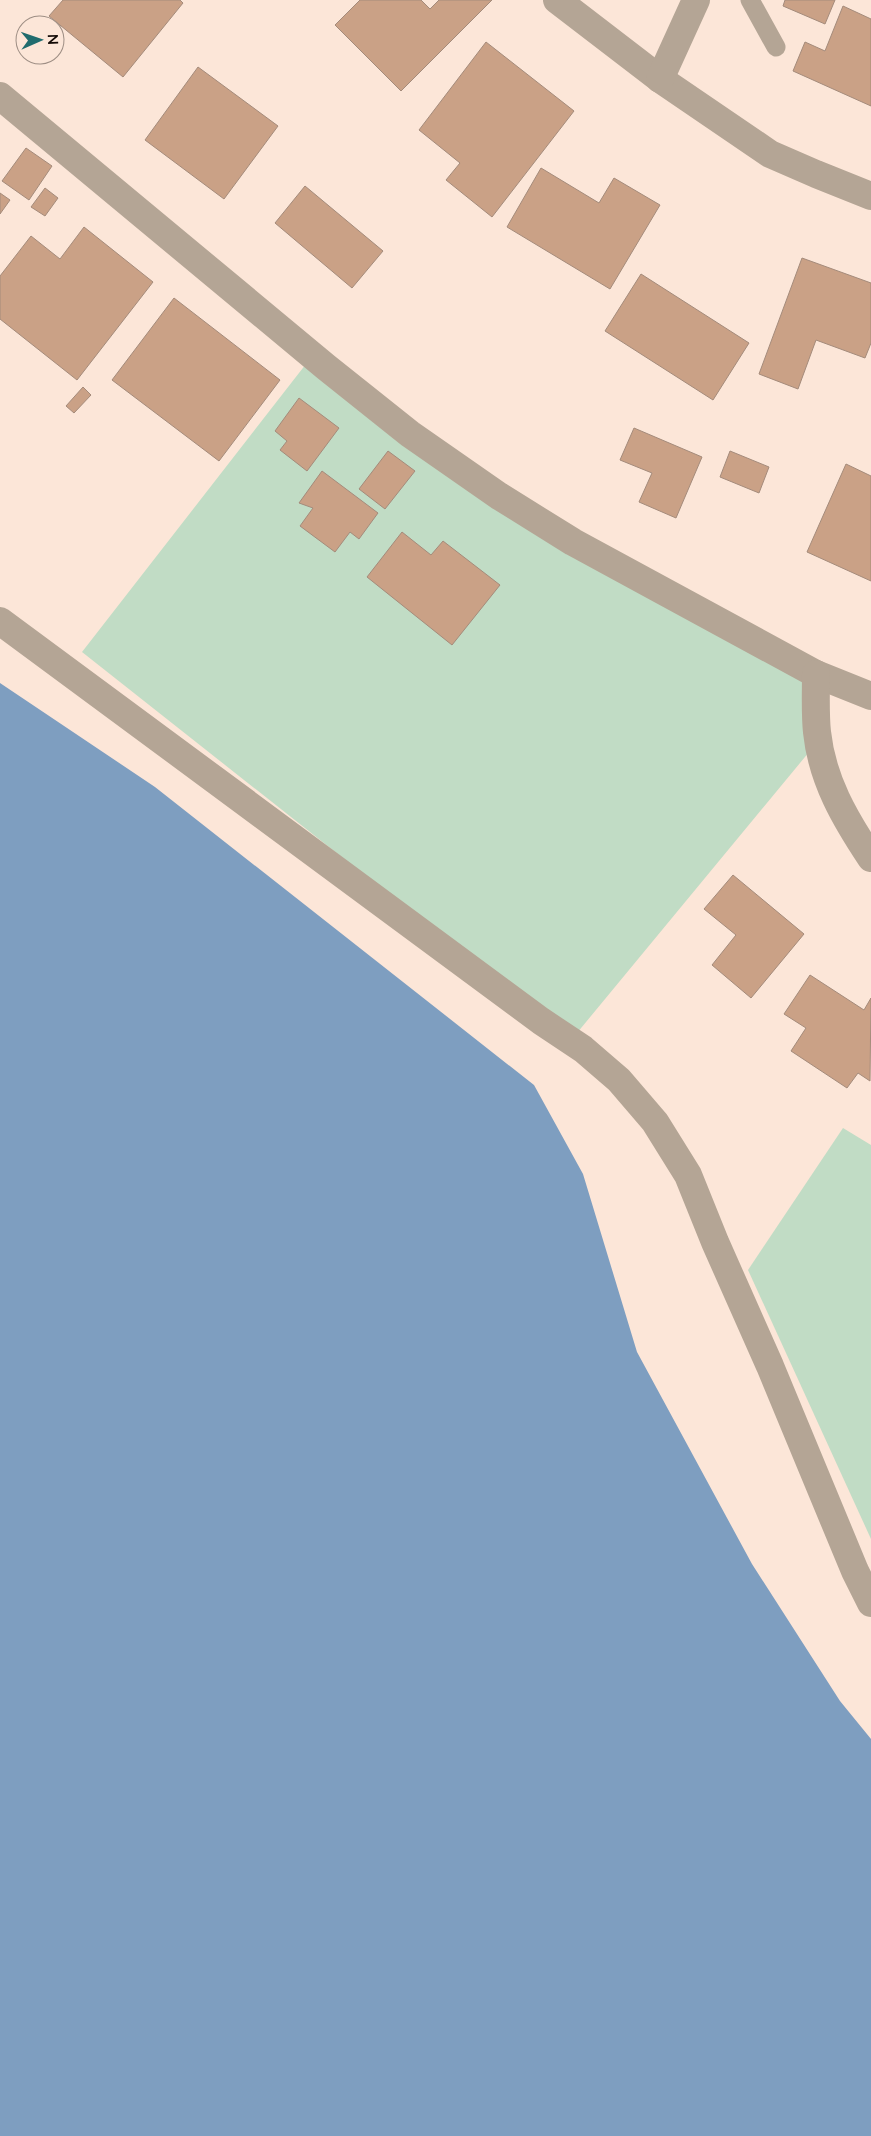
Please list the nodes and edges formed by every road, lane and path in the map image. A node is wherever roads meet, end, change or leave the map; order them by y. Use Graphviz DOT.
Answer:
graph roads {
  1 [pos="557,0"];
  2 [pos="696,0"];
  3 [pos="750,0"];
  4 [pos="776,47"];
  5 [pos="660,79"];
  6 [pos="0,96"];
  7 [pos="871,196"];
  8 [pos="0,621"];
  9 [pos="816,674"];
  10 [pos="871,696"];
  11 [pos="871,858"];
  12 [pos="871,1603"];
  1 -- 5 [label="street"];
  2 -- 5 [label="street"];
  3 -- 4 [label="lane"];
  5 -- 7 [label="street"];
  6 -- 9 [label="street"];
  8 -- 12 [label="street"];
  9 -- 10 [label="street"];
  9 -- 11 [label="street"];
}
